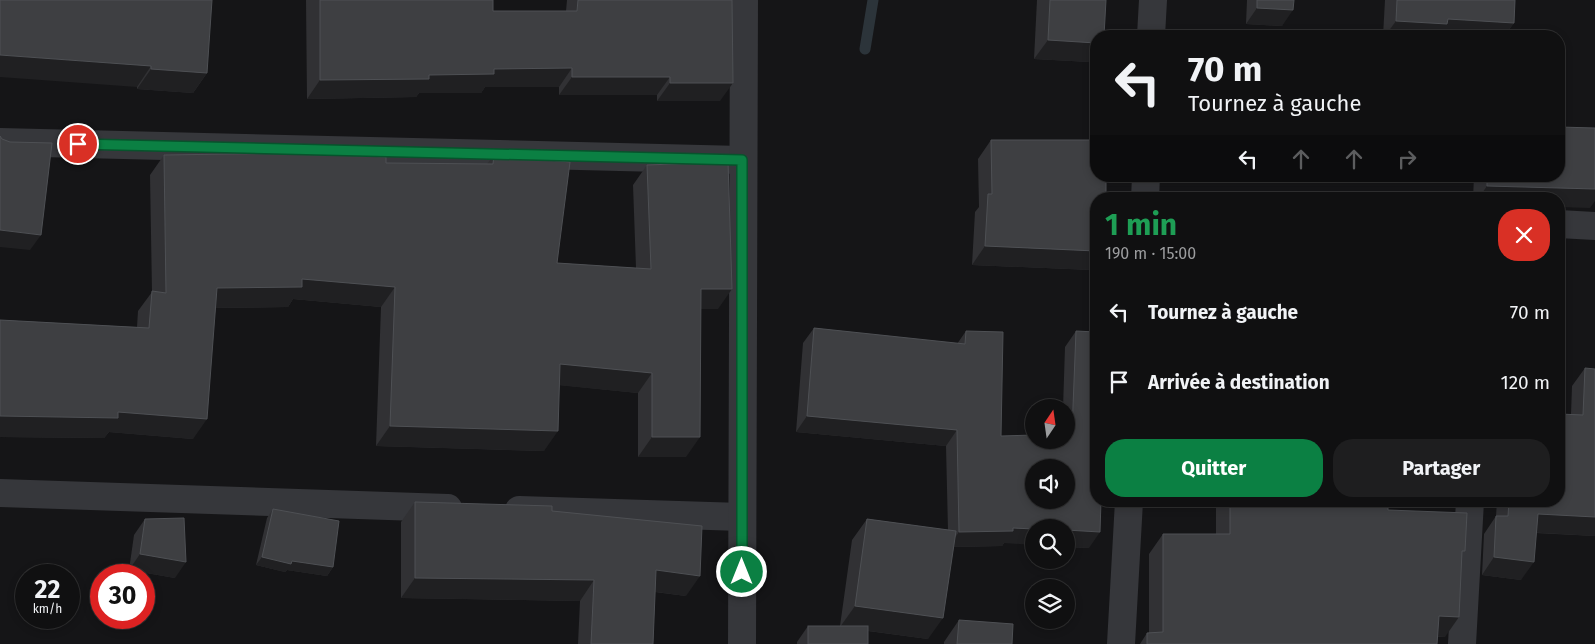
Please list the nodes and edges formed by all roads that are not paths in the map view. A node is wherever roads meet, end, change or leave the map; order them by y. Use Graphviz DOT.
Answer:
graph roads {
  1 [pos="744,0"];
  2 [pos="1153,0"];
  3 [pos="1151,30"];
  4 [pos="0,142"];
  5 [pos="742,160"];
  6 [pos="1565,224"];
  7 [pos="1595,226"];
  8 [pos="0,493"];
  9 [pos="1128,507"];
  10 [pos="1470,507"];
  11 [pos="742,518"];
  12 [pos="742,644"];
  13 [pos="1121,644"];
  14 [pos="1462,644"];
  1 -- 5 [label="street"];
  2 -- 3 [label="street"];
  4 -- 5 [label="street"];
  5 -- 11 [label="street"];
  6 -- 7 [label="street"];
  8 -- 11 [label="street"];
  9 -- 13 [label="street"];
  10 -- 14 [label="street"];
  11 -- 12 [label="street"];
}
